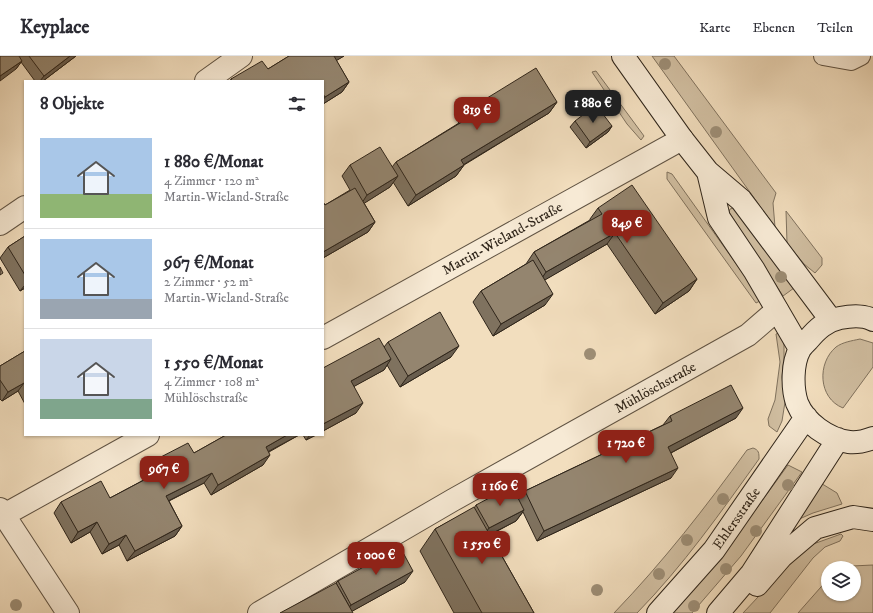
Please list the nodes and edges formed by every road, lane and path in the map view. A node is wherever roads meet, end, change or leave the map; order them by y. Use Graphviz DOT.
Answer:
graph roads {
  1 [pos="241,56"];
  2 [pos="623,56"];
  3 [pos="822,56"];
  4 [pos="860,56"];
  5 [pos="207,80"];
  6 [pos="682,139"];
  7 [pos="708,172"];
  8 [pos="24,208"];
  9 [pos="0,224"];
  10 [pos="777,310"];
  11 [pos="872,317"];
  12 [pos="830,320"];
  13 [pos="324,337"];
  14 [pos="800,349"];
  15 [pos="806,417"];
  16 [pos="146,436"];
  17 [pos="838,439"];
  18 [pos="873,439"];
  19 [pos="2,512"];
  20 [pos="873,520"];
  21 [pos="68,613"];
  22 [pos="258,613"];
  23 [pos="658,613"];
  24 [pos="718,613"];
  25 [pos="733,613"];
  1 -- 5 [label="street"];
  2 -- 6 [label="street"];
  3 -- 4 [label="lane"];
  6 -- 7 [label="street"];
  6 -- 13 [label="street, Martin-Wieland-Straße"];
  7 -- 10 [label="street"];
  7 -- 12 [label="street"];
  8 -- 9 [label="street"];
  10 -- 14 [label="street"];
  10 -- 22 [label="street, Mühlöschstraße"];
  11 -- 12 [label="street"];
  12 -- 14 [label="street"];
  14 -- 15 [label="street"];
  15 -- 17 [label="street"];
  15 -- 23 [label="street, Ehlersstraße"];
  16 -- 19 [label="street"];
  17 -- 18 [label="street"];
  17 -- 24 [label="street"];
  19 -- 21 [label="street"];
  20 -- 25 [label="street"];
}
